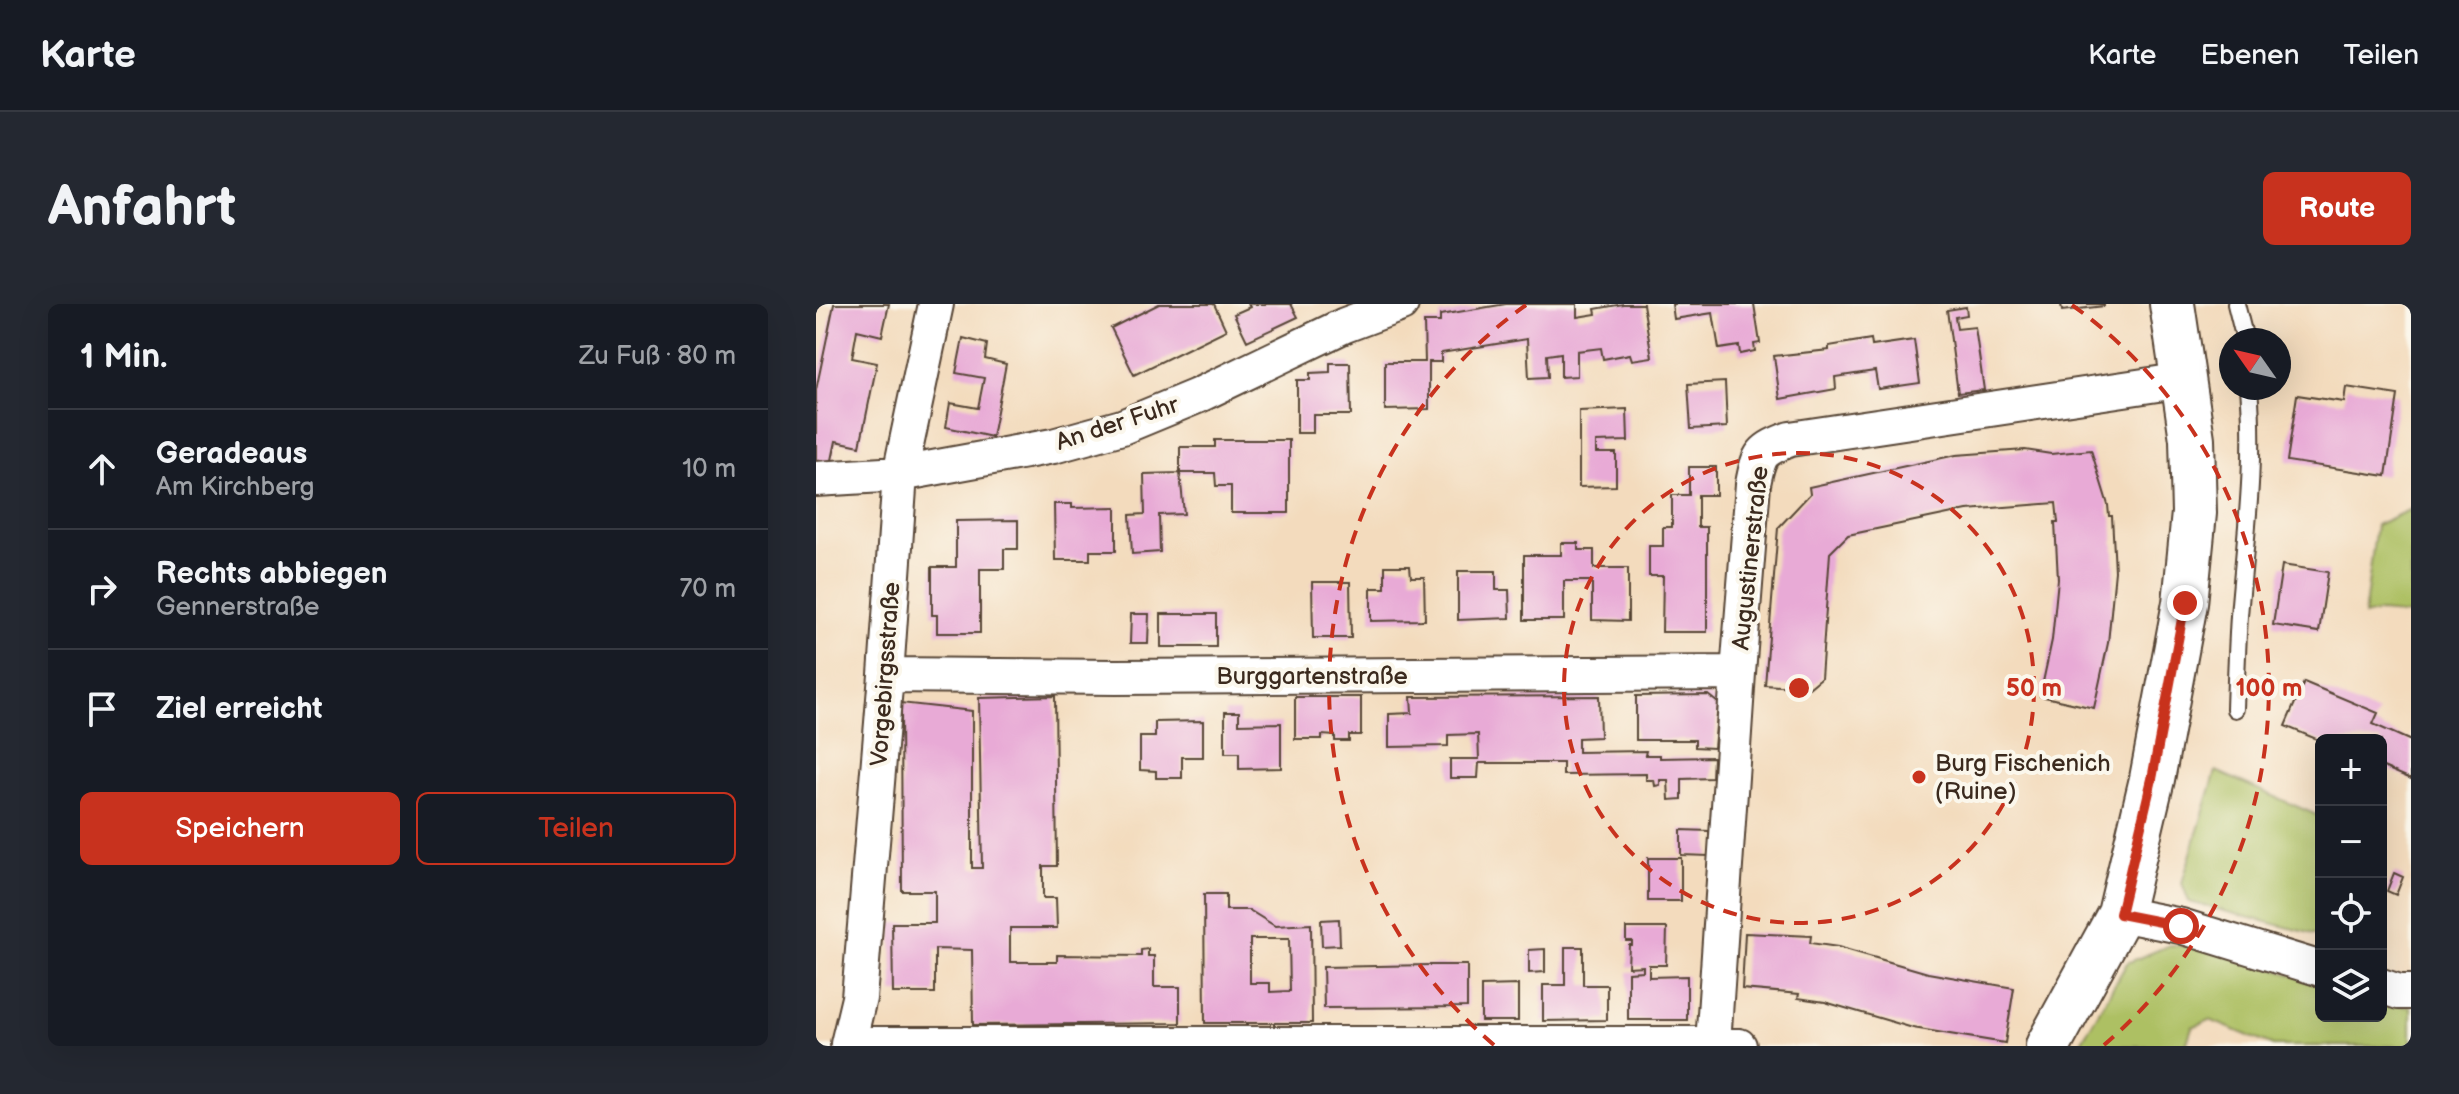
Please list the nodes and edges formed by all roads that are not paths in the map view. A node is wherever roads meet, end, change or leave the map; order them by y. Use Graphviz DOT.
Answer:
graph roads {
  1 [pos="936,304"];
  2 [pos="1401,304"];
  3 [pos="2172,304"];
  4 [pos="2236,304"];
  5 [pos="2242,328"];
  6 [pos="2184,380"];
  7 [pos="2250,400"];
  8 [pos="900,474"];
  9 [pos="816,479"];
  10 [pos="1738,673"];
  11 [pos="886,675"];
  12 [pos="2235,709"];
  13 [pos="2120,914"];
  14 [pos="2315,967"];
  15 [pos="2387,988"];
  16 [pos="2411,992"];
  17 [pos="848,1045"];
  18 [pos="1726,1045"];
  19 [pos="2048,1046"];
  1 -- 8 [label="street, Vorgebirgsstraße"];
  2 -- 8 [label="street, An der Fuhr"];
  3 -- 6 [label="street"];
  4 -- 5 [label="lane"];
  6 -- 10 [label="street, Augustinerstraße"];
  6 -- 13 [label="street"];
  7 -- 12 [label="lane"];
  8 -- 9 [label="street, An der Fuhr"];
  8 -- 11 [label="street, Vorgebirgsstraße"];
  10 -- 11 [label="street, Burggartenstraße"];
  10 -- 18 [label="street, Augustinerstraße"];
  11 -- 17 [label="street, Vorgebirgsstraße"];
  13 -- 14 [label="street"];
  13 -- 19 [label="street"];
  15 -- 16 [label="street"];
  17 -- 18 [label="street"];
}
